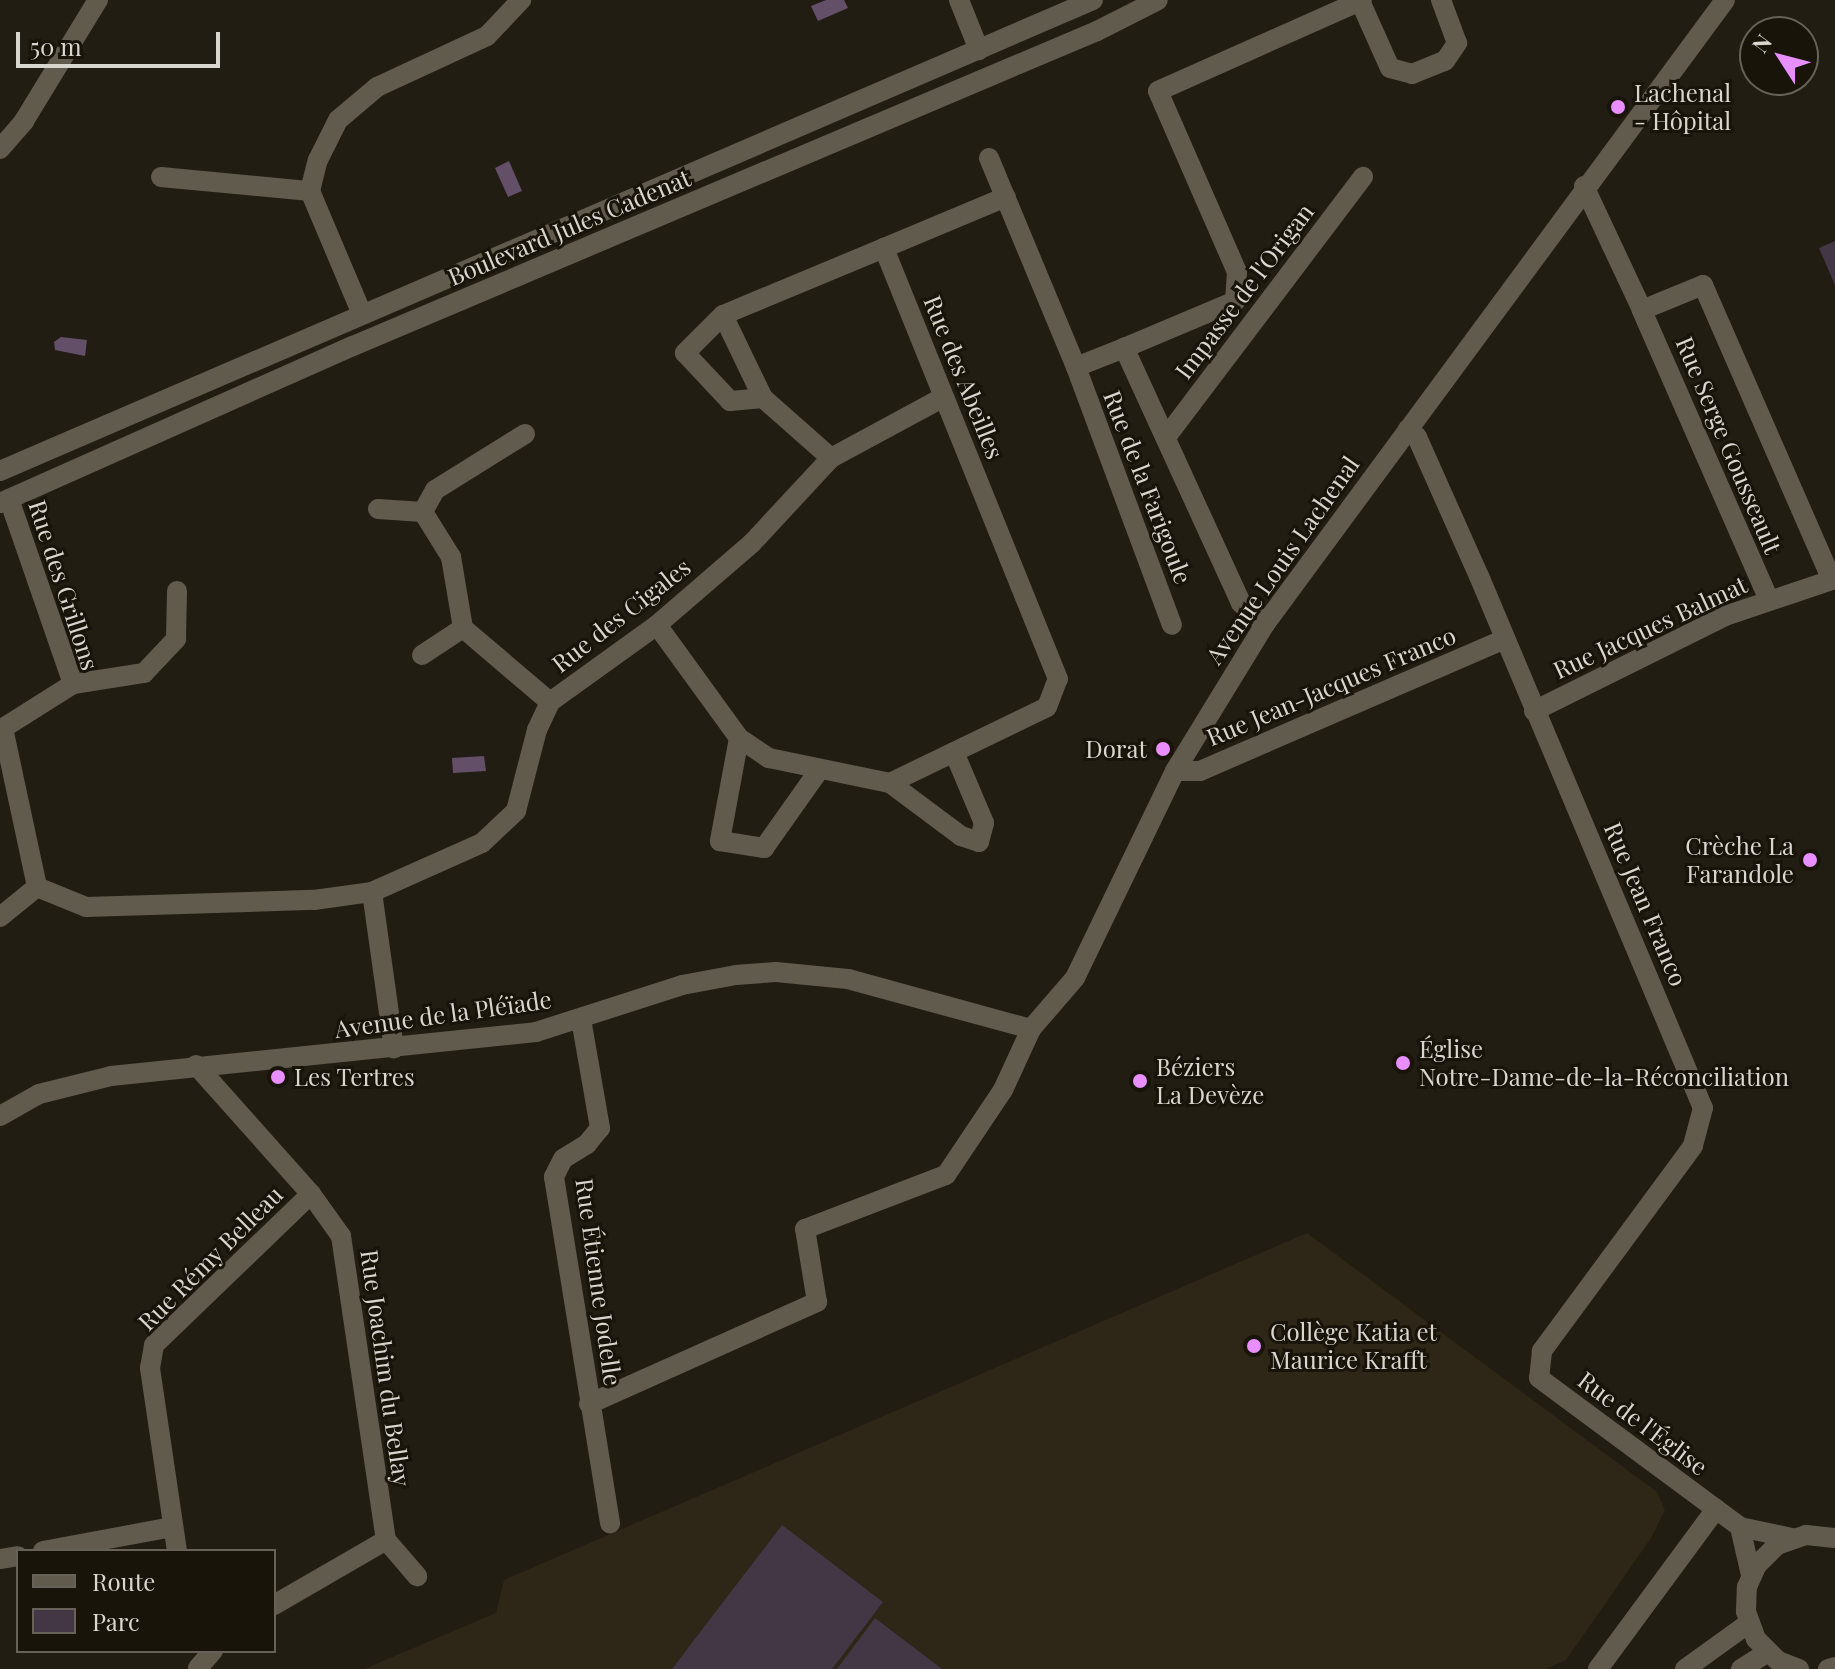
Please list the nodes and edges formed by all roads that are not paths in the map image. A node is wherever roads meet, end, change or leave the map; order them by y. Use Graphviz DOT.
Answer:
graph roads {
  1 [pos="98,0"];
  2 [pos="521,0"];
  3 [pos="959,0"];
  4 [pos="1093,0"];
  5 [pos="1158,0"];
  6 [pos="1361,0"];
  7 [pos="1441,0"];
  8 [pos="1721,3"];
  9 [pos="979,50"];
  10 [pos="0,149"];
  11 [pos="989,158"];
  12 [pos="161,177"];
  13 [pos="1363,177"];
  14 [pos="1584,186"];
  15 [pos="310,191"];
  16 [pos="1006,197"];
  17 [pos="884,248"];
  18 [pos="1235,301"];
  19 [pos="1642,310"];
  20 [pos="362,314"];
  21 [pos="723,315"];
  22 [pos="1249,329"];
  23 [pos="1124,348"];
  24 [pos="1076,367"];
  25 [pos="944,397"];
  26 [pos="763,398"];
  27 [pos="1408,429"];
  28 [pos="525,434"];
  29 [pos="1167,436"];
  30 [pos="831,458"];
  31 [pos="0,471"];
  32 [pos="4,501"];
  33 [pos="378,509"];
  34 [pos="423,512"];
  35 [pos="1834,579"];
  36 [pos="177,591"];
  37 [pos="1769,600"];
  38 [pos="1265,624"];
  39 [pos="657,625"];
  40 [pos="1172,625"];
  41 [pos="463,628"];
  42 [pos="1505,639"];
  43 [pos="422,655"];
  44 [pos="73,684"];
  45 [pos="550,702"];
  46 [pos="1534,711"];
  47 [pos="2,727"];
  48 [pos="739,738"];
  49 [pos="954,752"];
  50 [pos="820,769"];
  51 [pos="1175,771"];
  52 [pos="890,783"];
  53 [pos="37,887"];
  54 [pos="372,892"];
  55 [pos="0,917"];
  56 [pos="581,1019"];
  57 [pos="1031,1029"];
  58 [pos="394,1048"];
  59 [pos="196,1065"];
  60 [pos="0,1116"];
  61 [pos="311,1194"];
  62 [pos="1539,1378"];
  63 [pos="589,1404"];
  64 [pos="1716,1509"];
  65 [pos="610,1523"];
  66 [pos="173,1527"];
  67 [pos="1740,1527"];
  68 [pos="1792,1538"];
  69 [pos="1835,1538"];
  70 [pos="386,1540"];
  71 [pos="54,1549"];
  72 [pos="177,1549"];
  73 [pos="1751,1575"];
  74 [pos="417,1576"];
  75 [pos="276,1604"];
  76 [pos="1749,1623"];
  77 [pos="211,1653"];
  78 [pos="1767,1653"];
  79 [pos="1835,1667"];
  80 [pos="199,1669"];
  81 [pos="1598,1669"];
  82 [pos="1685,1669"];
  83 [pos="1741,1669"];
  84 [pos="1799,1669"];
  85 [pos="1828,1669"];
  1 -- 10 [label="street"];
  2 -- 15 [label="street"];
  3 -- 9 [label="street"];
  4 -- 9 [label="street, Boulevard Jules Cadenat"];
  5 -- 32 [label="street, Boulevard Jules Cadenat"];
  6 -- 7 [label="street"];
  6 -- 18 [label="street"];
  8 -- 14 [label="street, Avenue Louis Lachenal"];
  9 -- 20 [label="street, Boulevard Jules Cadenat"];
  11 -- 16 [label="street, Rue de la Farigoule"];
  12 -- 15 [label="street"];
  13 -- 22 [label="street, Impasse de l'Origan"];
  14 -- 19 [label="street, Rue Serge Gousseault"];
  14 -- 27 [label="street, Avenue Louis Lachenal"];
  15 -- 20 [label="street"];
  16 -- 17 [label="street"];
  16 -- 24 [label="street, Rue de la Farigoule"];
  17 -- 21 [label="street"];
  17 -- 25 [label="street, Rue des Abeilles"];
  18 -- 22 [label="street"];
  18 -- 23 [label="street, Rue de la Farigoule"];
  19 -- 35 [label="street, Rue Serge Gousseault"];
  19 -- 37 [label="street, Rue Serge Gousseault"];
  20 -- 31 [label="street, Boulevard Jules Cadenat"];
  21 -- 26 [label="street"];
  21 -- 26 [label="street"];
  22 -- 29 [label="street, Impasse de l'Origan"];
  23 -- 24 [label="street, Rue de la Farigoule"];
  23 -- 29 [label="street, Rue de la Farigoule"];
  24 -- 40 [label="street, Rue de la Farigoule"];
  25 -- 30 [label="street, Rue des Cigales"];
  25 -- 49 [label="street, Rue des Abeilles"];
  26 -- 30 [label="street"];
  27 -- 38 [label="street, Avenue Louis Lachenal"];
  27 -- 42 [label="street, Rue Jean Franco"];
  28 -- 34 [label="street"];
  29 -- 38 [label="street, Rue de la Farigoule"];
  30 -- 39 [label="street, Rue des Cigales"];
  32 -- 44 [label="street, Rue des Grillons"];
  33 -- 34 [label="street"];
  34 -- 41 [label="street"];
  35 -- 37 [label="street, Rue Jacques Balmat"];
  36 -- 44 [label="street"];
  37 -- 46 [label="street, Rue Jacques Balmat"];
  38 -- 51 [label="street, Avenue Louis Lachenal"];
  39 -- 45 [label="street, Rue des Cigales"];
  39 -- 48 [label="street"];
  41 -- 43 [label="street"];
  41 -- 45 [label="street"];
  42 -- 46 [label="street, Rue Jean Franco"];
  42 -- 51 [label="street, Rue Jean-Jacques Franco"];
  44 -- 47 [label="street, Rue des Grillons"];
  45 -- 54 [label="street, Rue des Cigales"];
  46 -- 62 [label="street, Rue Jean Franco"];
  47 -- 53 [label="street, Rue des Grillons"];
  48 -- 50 [label="street"];
  48 -- 50 [label="street"];
  49 -- 52 [label="street, Rue des Abeilles"];
  49 -- 52 [label="street"];
  50 -- 52 [label="street"];
  51 -- 57 [label="street, Avenue Louis Lachenal"];
  53 -- 54 [label="street, Rue des Cigales"];
  53 -- 55 [label="street"];
  54 -- 58 [label="street"];
  56 -- 57 [label="street, Avenue de la Pléïade"];
  56 -- 58 [label="street, Avenue de la Pléïade"];
  56 -- 63 [label="street, Rue Étienne Jodelle"];
  57 -- 63 [label="street, Avenue Louis Lachenal"];
  58 -- 59 [label="street, Avenue de la Pléïade"];
  59 -- 60 [label="street, Avenue de la Pléïade"];
  59 -- 61 [label="street, Rue Joachim du Bellay"];
  61 -- 66 [label="street, Rue Rémy Belleau"];
  61 -- 70 [label="street, Rue Joachim du Bellay"];
  62 -- 64 [label="street, Rue de l'Église"];
  63 -- 65 [label="street, Rue Étienne Jodelle"];
  64 -- 67 [label="street, Rue de l'Église"];
  64 -- 81 [label="street, Rue de l'Église"];
  66 -- 71 [label="street"];
  66 -- 72 [label="street, Rue Rémy Belleau"];
  67 -- 68 [label="street, Rue de l'Église"];
  67 -- 73 [label="street"];
  68 -- 69 [label="street, Rue de l'Église"];
  68 -- 73 [label="street"];
  70 -- 74 [label="street"];
  70 -- 75 [label="street"];
  73 -- 76 [label="street"];
  76 -- 78 [label="street"];
  76 -- 82 [label="street"];
  77 -- 80 [label="street"];
  78 -- 83 [label="street"];
  78 -- 84 [label="street"];
  79 -- 85 [label="street"];
}
